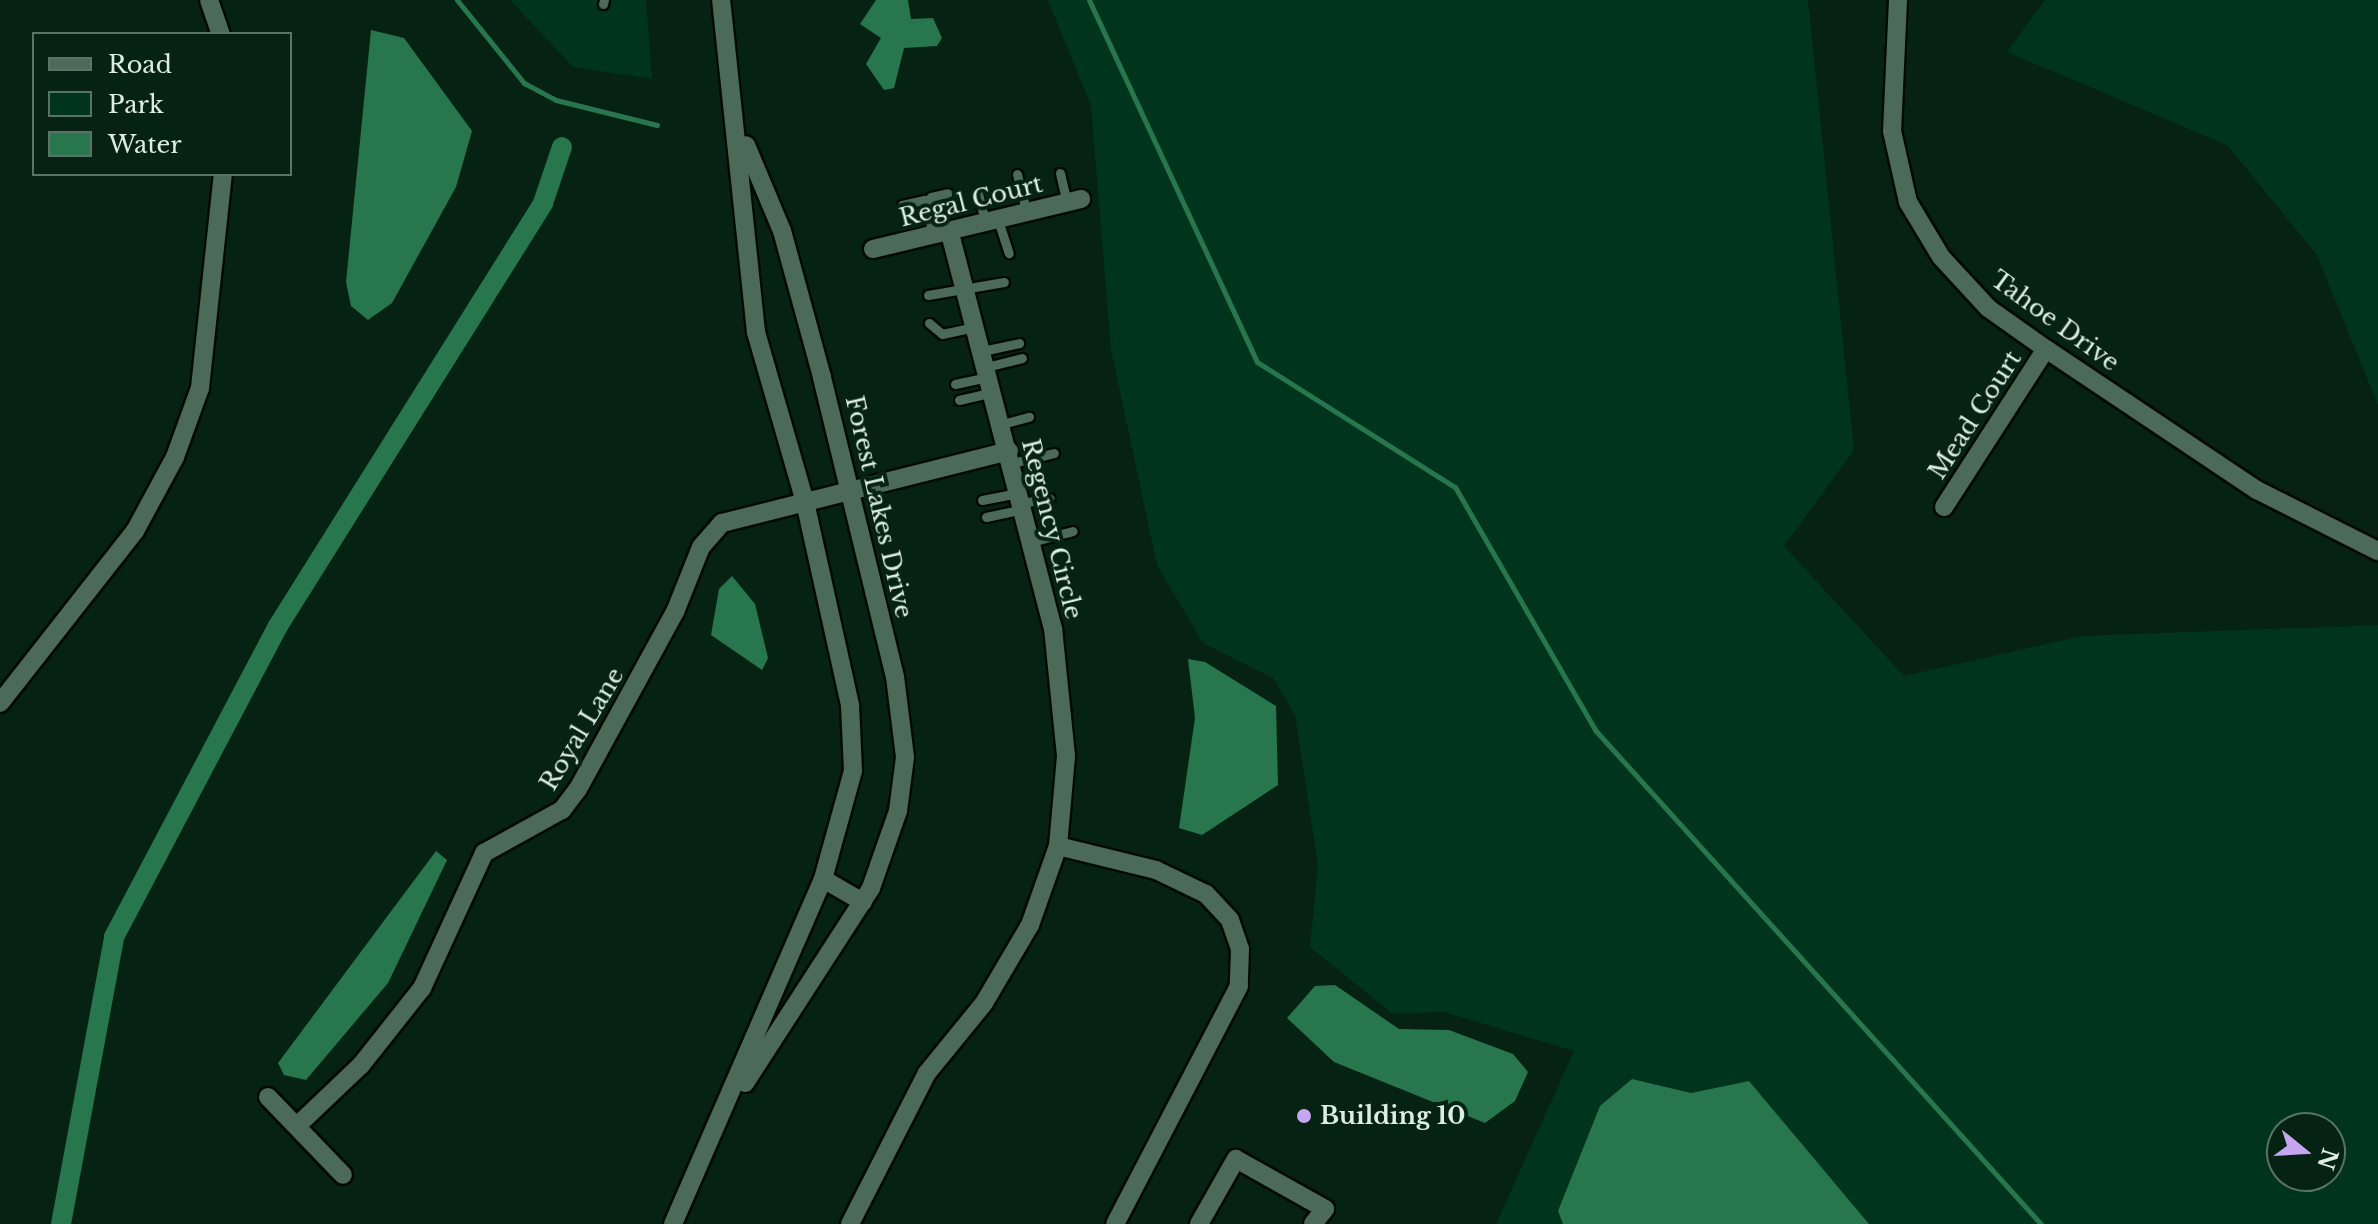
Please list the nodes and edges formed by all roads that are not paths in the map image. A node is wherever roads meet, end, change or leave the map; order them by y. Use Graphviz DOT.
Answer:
graph roads {
  1 [pos="209,0"];
  2 [pos="721,0"];
  3 [pos="1898,0"];
  4 [pos="220,32"];
  5 [pos="740,129"];
  6 [pos="1060,173"];
  7 [pos="1017,174"];
  8 [pos="223,176"];
  9 [pos="948,193"];
  10 [pos="978,193"];
  11 [pos="1074,201"];
  12 [pos="902,205"];
  13 [pos="1026,210"];
  14 [pos="991,219"];
  15 [pos="940,232"];
  16 [pos="873,249"];
  17 [pos="1009,253"];
  18 [pos="1004,282"];
  19 [pos="965,289"];
  20 [pos="928,295"];
  21 [pos="929,323"];
  22 [pos="975,327"];
  23 [pos="1019,343"];
  24 [pos="2046,349"];
  25 [pos="1022,358"];
  26 [pos="987,372"];
  27 [pos="955,384"];
  28 [pos="959,400"];
  29 [pos="1029,417"];
  30 [pos="1002,424"];
  31 [pos="1054,453"];
  32 [pos="1010,457"];
  33 [pos="850,491"];
  34 [pos="1050,498"];
  35 [pos="982,500"];
  36 [pos="805,502"];
  37 [pos="1021,502"];
  38 [pos="1944,507"];
  39 [pos="986,517"];
  40 [pos="1073,531"];
  41 [pos="1031,542"];
  42 [pos="2378,551"];
  43 [pos="0,703"];
  44 [pos="1058,846"];
  45 [pos="823,879"];
  46 [pos="863,902"];
  47 [pos="268,1097"];
  48 [pos="727,1112"];
  49 [pos="299,1124"];
  50 [pos="343,1175"];
  51 [pos="673,1224"];
  52 [pos="850,1224"];
  53 [pos="1115,1224"];
  54 [pos="1199,1224"];
  55 [pos="1313,1224"];
  1 -- 4 [label="street"];
  2 -- 5 [label="street, Forest Lakes Drive"];
  3 -- 24 [label="street, Tahoe Drive"];
  5 -- 33 [label="street, Forest Lakes Drive"];
  5 -- 36 [label="street, Forest Lakes Drive"];
  6 -- 11 [label="lane"];
  7 -- 13 [label="lane"];
  8 -- 43 [label="street"];
  9 -- 15 [label="lane"];
  10 -- 14 [label="lane"];
  11 -- 13 [label="street, Regal Court"];
  12 -- 15 [label="lane"];
  13 -- 14 [label="street, Regal Court"];
  14 -- 15 [label="street, Regal Court"];
  14 -- 17 [label="lane"];
  15 -- 16 [label="street, Regal Court"];
  15 -- 19 [label="street, Regency Circle"];
  18 -- 19 [label="lane"];
  19 -- 20 [label="lane"];
  19 -- 22 [label="street, Regency Circle"];
  21 -- 22 [label="lane"];
  22 -- 26 [label="street, Regency Circle"];
  23 -- 26 [label="lane"];
  24 -- 38 [label="street, Mead Court"];
  24 -- 42 [label="street, Tahoe Drive"];
  25 -- 26 [label="lane"];
  26 -- 27 [label="lane"];
  26 -- 28 [label="lane"];
  26 -- 30 [label="street, Regency Circle"];
  29 -- 30 [label="lane"];
  30 -- 32 [label="street, Regency Circle"];
  31 -- 32 [label="lane"];
  32 -- 33 [label="street, Royal Lane"];
  32 -- 37 [label="street, Regency Circle"];
  33 -- 36 [label="street, Royal Lane"];
  33 -- 46 [label="street, Forest Lakes Drive"];
  34 -- 37 [label="lane"];
  35 -- 37 [label="lane"];
  36 -- 45 [label="street, Forest Lakes Drive"];
  36 -- 49 [label="street, Royal Lane"];
  37 -- 39 [label="lane"];
  37 -- 41 [label="street, Regency Circle"];
  40 -- 41 [label="lane"];
  41 -- 44 [label="street, Regency Circle"];
  44 -- 52 [label="street, Regency Circle"];
  44 -- 53 [label="street"];
  45 -- 46 [label="street"];
  45 -- 48 [label="street, Forest Lakes Drive"];
  46 -- 48 [label="street, Forest Lakes Drive"];
  47 -- 49 [label="street"];
  48 -- 51 [label="street, Forest Lakes Drive"];
  49 -- 50 [label="street"];
  54 -- 55 [label="street"];
}
